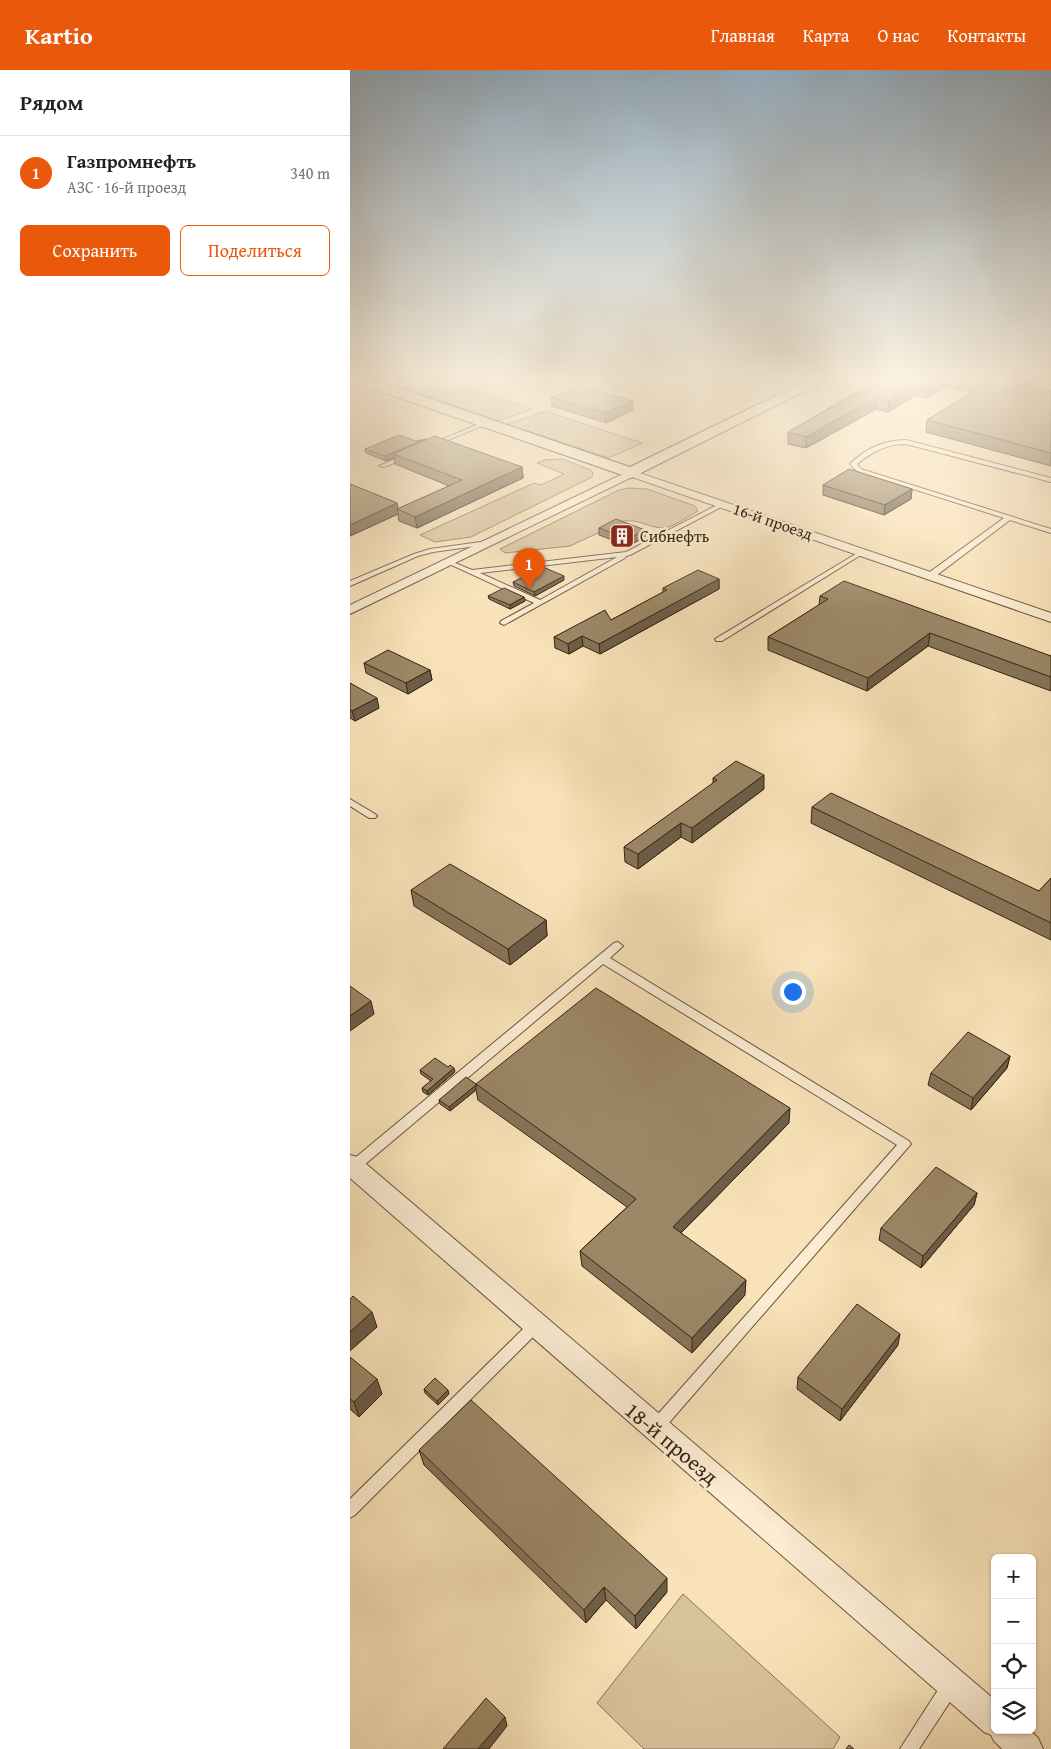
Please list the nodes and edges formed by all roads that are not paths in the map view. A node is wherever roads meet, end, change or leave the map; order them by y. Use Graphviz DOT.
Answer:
graph roads {
  1 [pos="408,455"];
  2 [pos="580,455"];
  3 [pos="667,455"];
  4 [pos="865,455"];
  5 [pos="957,455"];
  6 [pos="382,466"];
  7 [pos="631,473"];
  8 [pos="1051,480"];
  9 [pos="723,504"];
  10 [pos="1009,518"];
  11 [pos="1051,531"];
  12 [pos="490,543"];
  13 [pos="861,552"];
  14 [pos="628,554"];
  15 [pos="448,562"];
  16 [pos="471,572"];
  17 [pos="930,576"];
  18 [pos="350,584"];
  19 [pos="540,602"];
  20 [pos="350,610"];
  21 [pos="1051,618"];
  22 [pos="504,623"];
  23 [pos="718,638"];
  24 [pos="350,802"];
  25 [pos="372,816"];
  26 [pos="618,946"];
  27 [pos="603,959"];
  28 [pos="352,1165"];
  29 [pos="535,1326"];
  30 [pos="655,1428"];
  31 [pos="350,1510"];
  32 [pos="952,1684"];
  33 [pos="991,1718"];
  34 [pos="1010,1734"];
  35 [pos="909,1749"];
  36 [pos="1027,1749"];
  1 -- 6 [label="lane"];
  2 -- 7 [label="street, 16-й проезд"];
  3 -- 7 [label="street"];
  4 -- 10 [label="lane"];
  5 -- 8 [label="lane"];
  7 -- 9 [label="street, 16-й проезд"];
  7 -- 12 [label="street"];
  9 -- 13 [label="street, 16-й проезд"];
  9 -- 14 [label="lane"];
  10 -- 11 [label="lane"];
  10 -- 17 [label="lane"];
  12 -- 15 [label="street"];
  12 -- 18 [label="lane"];
  13 -- 17 [label="street, 16-й проезд"];
  13 -- 23 [label="lane"];
  14 -- 16 [label="lane"];
  14 -- 19 [label="lane"];
  15 -- 16 [label="lane"];
  15 -- 20 [label="street"];
  16 -- 19 [label="lane"];
  17 -- 21 [label="street, 16-й проезд"];
  19 -- 22 [label="lane"];
  24 -- 25 [label="lane"];
  26 -- 27 [label="lane"];
  27 -- 28 [label="lane"];
  27 -- 30 [label="lane"];
  28 -- 29 [label="street, 18-й проезд"];
  29 -- 30 [label="street, 18-й проезд"];
  29 -- 31 [label="lane"];
  30 -- 32 [label="street, 18-й проезд"];
  32 -- 33 [label="street, 18-й проезд"];
  32 -- 35 [label="lane"];
  34 -- 36 [label="street"];
}
